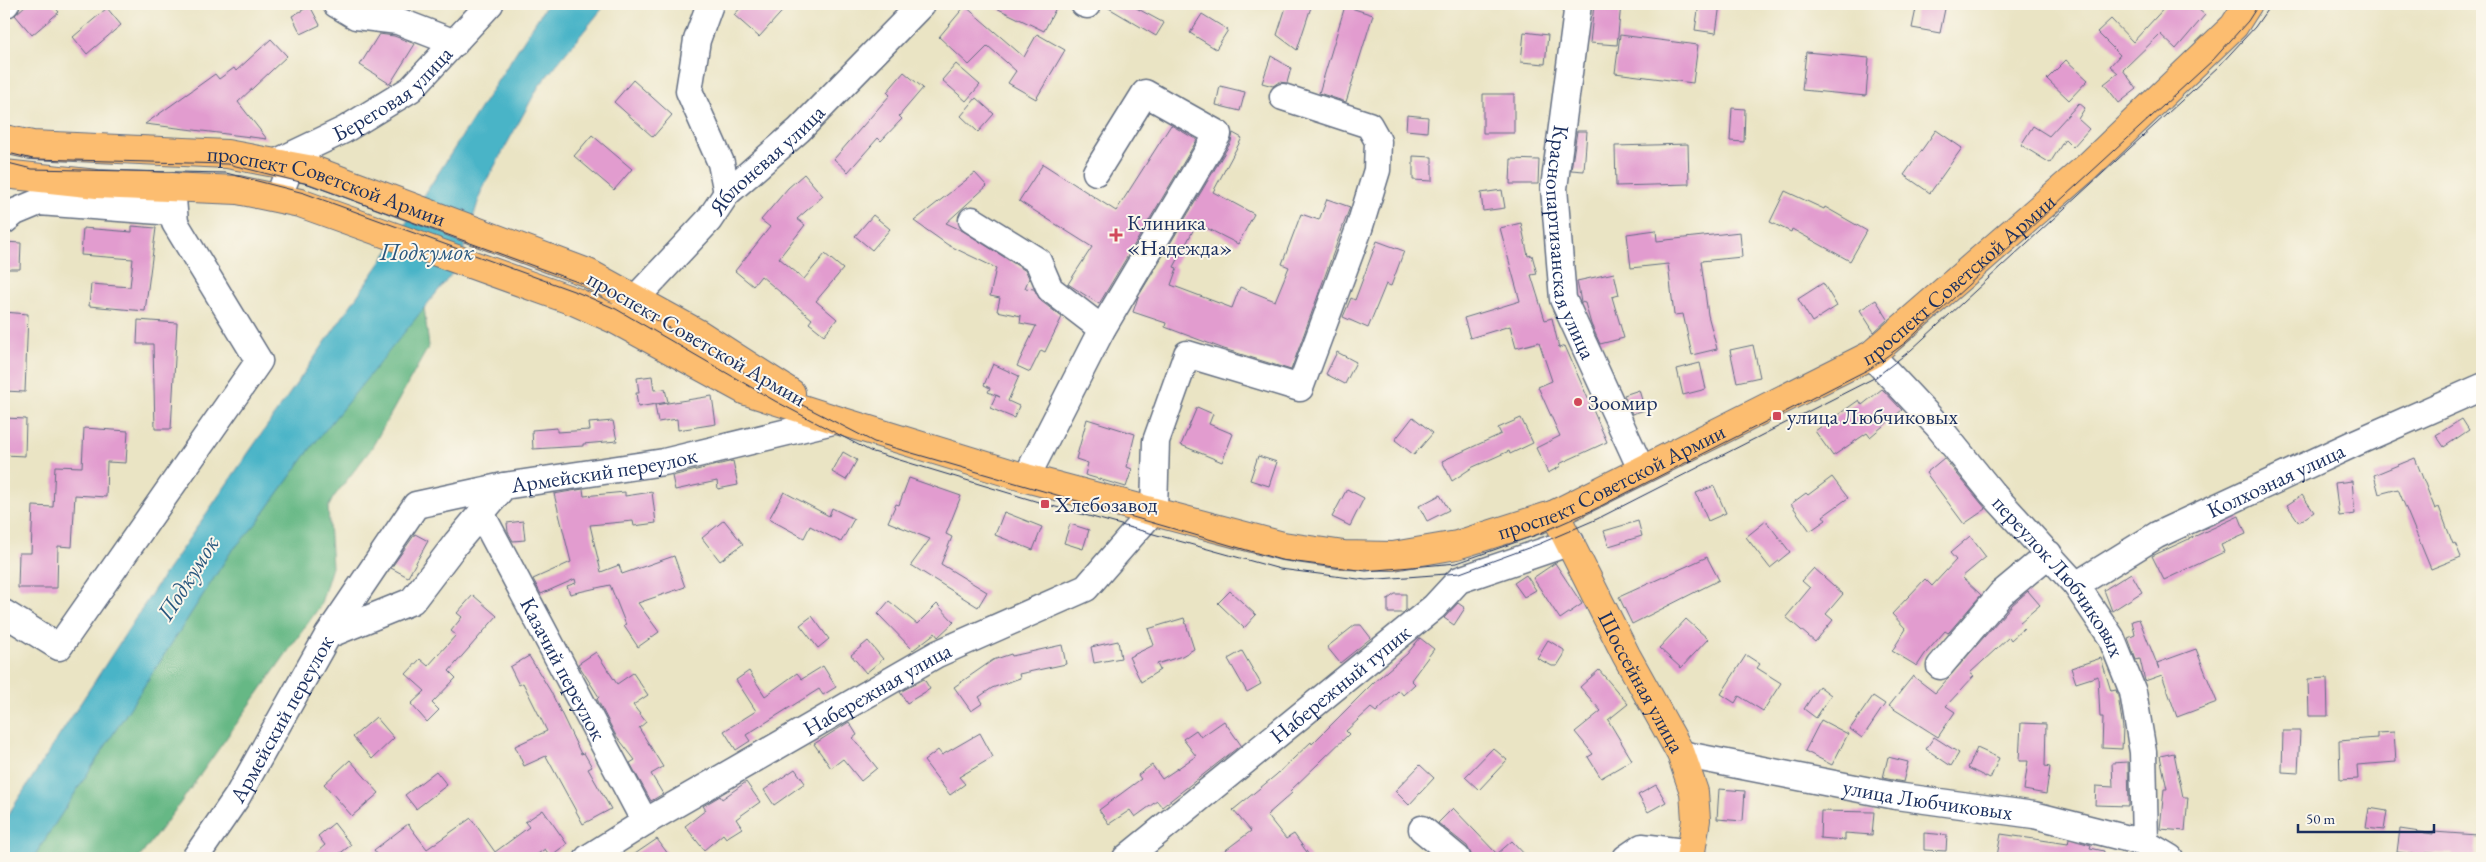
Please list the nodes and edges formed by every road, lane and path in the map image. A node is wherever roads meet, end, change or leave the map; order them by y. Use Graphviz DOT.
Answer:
graph roads {
  1 [pos="336,4"];
  2 [pos="490,4"];
  3 [pos="710,4"];
  4 [pos="922,4"];
  5 [pos="1578,4"];
  6 [pos="2248,4"];
  7 [pos="454,42"];
  8 [pos="1283,97"];
  9 [pos="4,139"];
  10 [pos="39,145"];
  11 [pos="294,166"];
  12 [pos="1096,172"];
  13 [pos="4,174"];
  14 [pos="32,177"];
  15 [pos="727,193"];
  16 [pos="173,199"];
  17 [pos="289,201"];
  18 [pos="972,220"];
  19 [pos="4,221"];
  20 [pos="636,298"];
  21 [pos="616,320"];
  22 [pos="1102,328"];
  23 [pos="1872,355"];
  24 [pos="2482,387"];
  25 [pos="837,420"];
  26 [pos="1641,469"];
  27 [pos="1026,478"];
  28 [pos="504,486"];
  29 [pos="1154,510"];
  30 [pos="1555,514"];
  31 [pos="482,515"];
  32 [pos="1571,542"];
  33 [pos="2049,554"];
  34 [pos="2076,584"];
  35 [pos="4,612"];
  36 [pos="328,635"];
  37 [pos="1940,666"];
  38 [pos="1681,754"];
  39 [pos="645,822"];
  40 [pos="1422,829"];
  41 [pos="2145,843"];
  42 [pos="1691,856"];
  43 [pos="195,858"];
  44 [pos="588,858"];
  45 [pos="1126,858"];
  46 [pos="1457,858"];
  47 [pos="1626,858"];
  48 [pos="2170,858"];
  1 -- 7 [label="street"];
  2 -- 7 [label="street, Береговая улица"];
  3 -- 15 [label="street"];
  4 -- 15 [label="street, Яблоневая улица"];
  5 -- 26 [label="street, Краснопартизанская улица"];
  6 -- 23 [label="main road, проспект Советской Армии"];
  7 -- 11 [label="street, Береговая улица"];
  8 -- 29 [label="street"];
  9 -- 10 [label="main road, проспект Советской Армии"];
  10 -- 11 [label="main road, проспект Советской Армии"];
  10 -- 14 [label="street"];
  11 -- 17 [label="street"];
  11 -- 20 [label="main road, проспект Советской Армии"];
  12 -- 22 [label="street"];
  13 -- 14 [label="main road, проспект Советской Армии"];
  14 -- 16 [label="main road, проспект Советской Армии"];
  15 -- 20 [label="street, Яблоневая улица"];
  16 -- 17 [label="main road, проспект Советской Армии"];
  16 -- 19 [label="street"];
  16 -- 35 [label="street"];
  17 -- 21 [label="main road, проспект Советской Армии"];
  18 -- 22 [label="street"];
  20 -- 21 [label="street, Яблоневая улица"];
  20 -- 25 [label="main road, проспект Советской Армии"];
  21 -- 25 [label="main road, проспект Советской Армии"];
  22 -- 27 [label="street"];
  23 -- 26 [label="main road, проспект Советской Армии"];
  23 -- 33 [label="street, переулок Любчиковых"];
  24 -- 34 [label="street, Колхозная улица"];
  25 -- 27 [label="main road, проспект Советской Армии"];
  25 -- 28 [label="street, Армейский переулок"];
  26 -- 30 [label="main road, проспект Советской Армии"];
  27 -- 29 [label="main road, проспект Советской Армии"];
  28 -- 31 [label="street, Армейский переулок"];
  28 -- 36 [label="street"];
  29 -- 30 [label="main road, проспект Советской Армии"];
  29 -- 39 [label="street, Набережная улица"];
  30 -- 32 [label="main road, Шоссейная улица"];
  31 -- 36 [label="street, Армейский переулок"];
  31 -- 39 [label="street, Казачий переулок"];
  32 -- 38 [label="main road, Шоссейная улица"];
  32 -- 45 [label="street, Набережный тупик"];
  33 -- 34 [label="street, переулок Любчиковых"];
  33 -- 37 [label="street"];
  34 -- 41 [label="street, переулок Любчиковых"];
  36 -- 43 [label="street, Армейский переулок"];
  38 -- 41 [label="street, улица Любчиковых"];
  38 -- 42 [label="main road, Шоссейная улица"];
  39 -- 44 [label="street, Набережная улица"];
  40 -- 46 [label="street"];
  41 -- 48 [label="street, улица Любчиковых"];
  42 -- 47 [label="street"];
}
